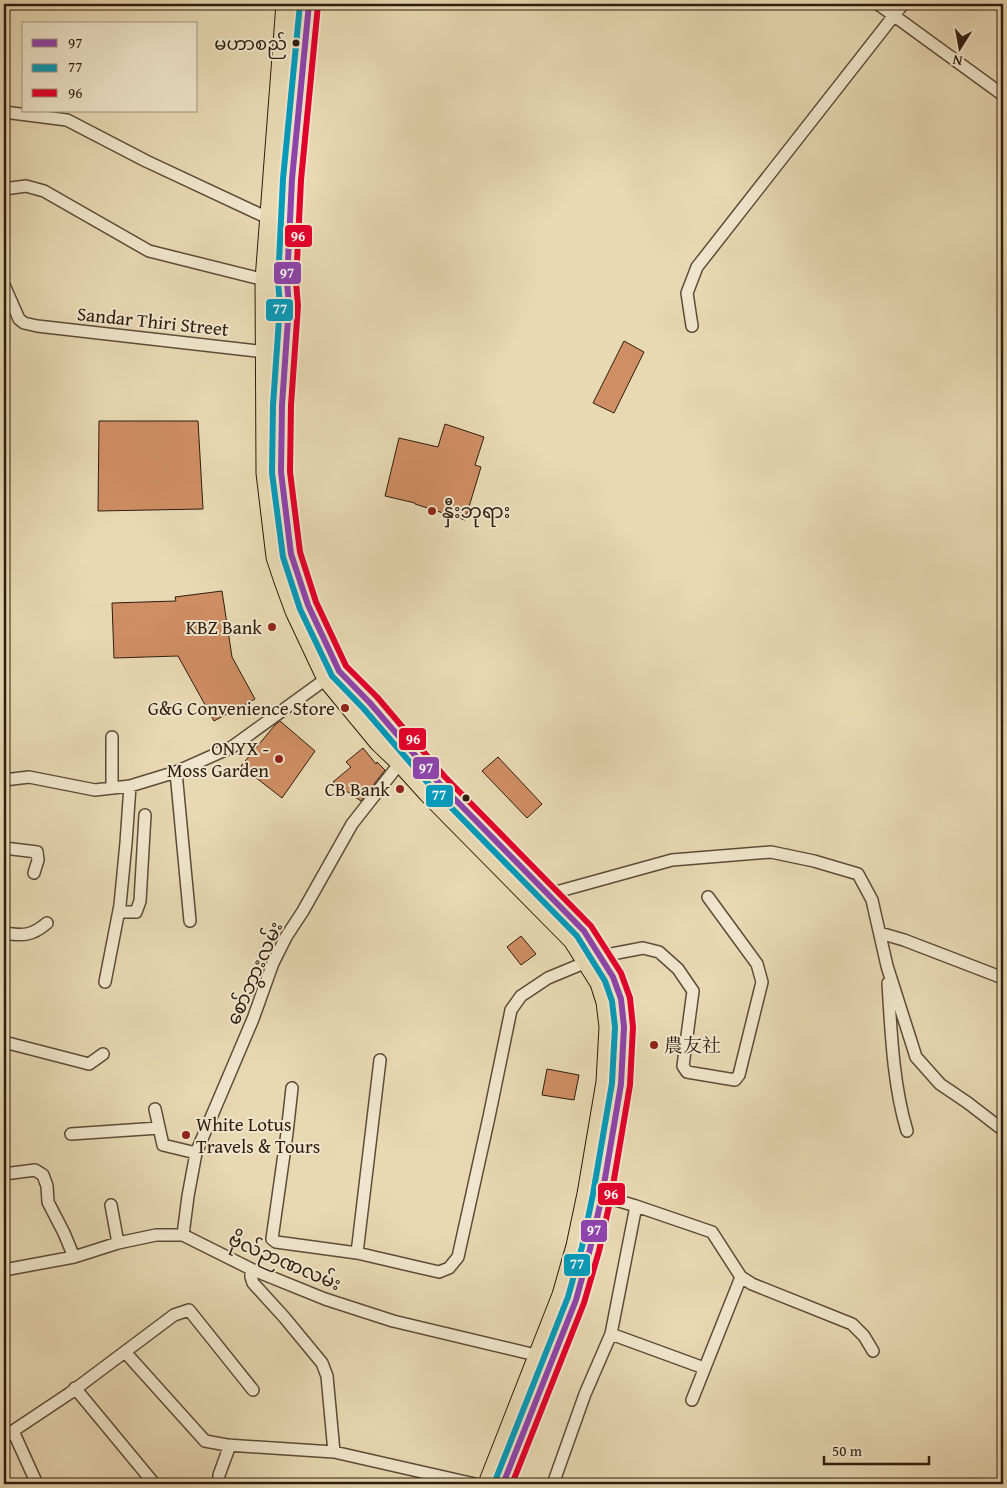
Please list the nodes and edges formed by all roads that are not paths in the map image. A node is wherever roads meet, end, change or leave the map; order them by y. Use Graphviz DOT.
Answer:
graph roads {
  1 [pos="286,4"];
  2 [pos="878,4"];
  3 [pos="903,4"];
  4 [pos="305,5"];
  5 [pos="894,15"];
  6 [pos="1003,96"];
  7 [pos="4,112"];
  8 [pos="4,189"];
  9 [pos="270,219"];
  10 [pos="290,223"];
  11 [pos="265,280"];
  12 [pos="4,285"];
  13 [pos="692,326"];
  14 [pos="266,352"];
  15 [pos="333,675"];
  16 [pos="112,737"];
  17 [pos="406,756"];
  18 [pos="176,772"];
  19 [pos="4,780"];
  20 [pos="130,786"];
  21 [pos="112,788"];
  22 [pos="145,815"];
  23 [pos="4,848"];
  24 [pos="34,872"];
  25 [pos="708,897"];
  26 [pos="544,899"];
  27 [pos="119,912"];
  28 [pos="190,921"];
  29 [pos="47,923"];
  30 [pos="4,933"];
  31 [pos="880,933"];
  32 [pos="594,959"];
  33 [pos="887,966"];
  34 [pos="1003,978"];
  35 [pos="104,982"];
  36 [pos="4,1042"];
  37 [pos="104,1054"];
  38 [pos="380,1060"];
  39 [pos="292,1088"];
  40 [pos="155,1109"];
  41 [pos="159,1128"];
  42 [pos="1003,1130"];
  43 [pos="907,1131"];
  44 [pos="71,1134"];
  45 [pos="196,1153"];
  46 [pos="4,1174"];
  47 [pos="602,1196"];
  48 [pos="111,1205"];
  49 [pos="636,1206"];
  50 [pos="183,1235"];
  51 [pos="118,1243"];
  52 [pos="357,1254"];
  53 [pos="74,1257"];
  54 [pos="251,1269"];
  55 [pos="4,1270"];
  56 [pos="741,1277"];
  57 [pos="611,1334"];
  58 [pos="874,1351"];
  59 [pos="124,1352"];
  60 [pos="545,1357"];
  61 [pos="704,1368"];
  62 [pos="75,1388"];
  63 [pos="253,1390"];
  64 [pos="692,1400"];
  65 [pos="8,1434"];
  66 [pos="230,1445"];
  67 [pos="334,1452"];
  68 [pos="152,1481"];
  69 [pos="37,1484"];
  70 [pos="219,1484"];
  71 [pos="475,1484"];
  72 [pos="488,1484"];
  73 [pos="503,1484"];
  74 [pos="553,1484"];
  1 -- 9 [label="highway"];
  2 -- 5 [label="street"];
  3 -- 5 [label="street"];
  4 -- 10 [label="highway"];
  5 -- 6 [label="street"];
  5 -- 13 [label="street"];
  7 -- 9 [label="street"];
  8 -- 11 [label="street"];
  9 -- 10 [label="street"];
  9 -- 11 [label="highway"];
  10 -- 15 [label="highway"];
  11 -- 14 [label="highway"];
  12 -- 14 [label="street, Sandar Thiri Street"];
  14 -- 15 [label="highway"];
  15 -- 17 [label="highway"];
  15 -- 18 [label="street"];
  16 -- 21 [label="street"];
  17 -- 26 [label="highway"];
  17 -- 45 [label="street, စော်ဘွားလမ်း"];
  18 -- 20 [label="street"];
  18 -- 28 [label="street"];
  19 -- 21 [label="street"];
  20 -- 21 [label="street"];
  20 -- 27 [label="street"];
  22 -- 27 [label="street"];
  23 -- 24 [label="street"];
  25 -- 32 [label="street"];
  26 -- 31 [label="street"];
  26 -- 32 [label="highway"];
  27 -- 35 [label="street"];
  29 -- 30 [label="street"];
  31 -- 33 [label="street"];
  31 -- 34 [label="street"];
  32 -- 47 [label="highway"];
  32 -- 52 [label="street"];
  32 -- 60 [label="highway"];
  33 -- 42 [label="street"];
  33 -- 43 [label="street"];
  36 -- 37 [label="street"];
  38 -- 52 [label="street"];
  39 -- 52 [label="street"];
  40 -- 41 [label="street"];
  41 -- 44 [label="street"];
  41 -- 45 [label="street"];
  45 -- 50 [label="street, စော်ဘွားလမ်း"];
  46 -- 53 [label="street"];
  47 -- 49 [label="street"];
  47 -- 60 [label="highway"];
  48 -- 51 [label="street"];
  49 -- 56 [label="street"];
  49 -- 57 [label="street"];
  50 -- 51 [label="street, ဗိုလ်ဉာဏလမ်း"];
  50 -- 54 [label="street, ဗိုလ်ဉာဏလမ်း"];
  51 -- 53 [label="street, ဗိုလ်ဉာဏလမ်း"];
  53 -- 55 [label="street, ဗိုလ်ဉာဏလမ်း"];
  54 -- 60 [label="street, ဗိုလ်ဉာဏလမ်း"];
  54 -- 67 [label="street"];
  56 -- 58 [label="street"];
  56 -- 61 [label="street"];
  57 -- 61 [label="street"];
  57 -- 74 [label="street"];
  59 -- 62 [label="street"];
  59 -- 63 [label="street"];
  59 -- 66 [label="street"];
  60 -- 72 [label="highway"];
  60 -- 73 [label="highway"];
  61 -- 64 [label="street"];
  62 -- 65 [label="street"];
  62 -- 68 [label="street"];
  65 -- 69 [label="street"];
  66 -- 67 [label="street"];
  66 -- 70 [label="street"];
  67 -- 71 [label="street"];
}
